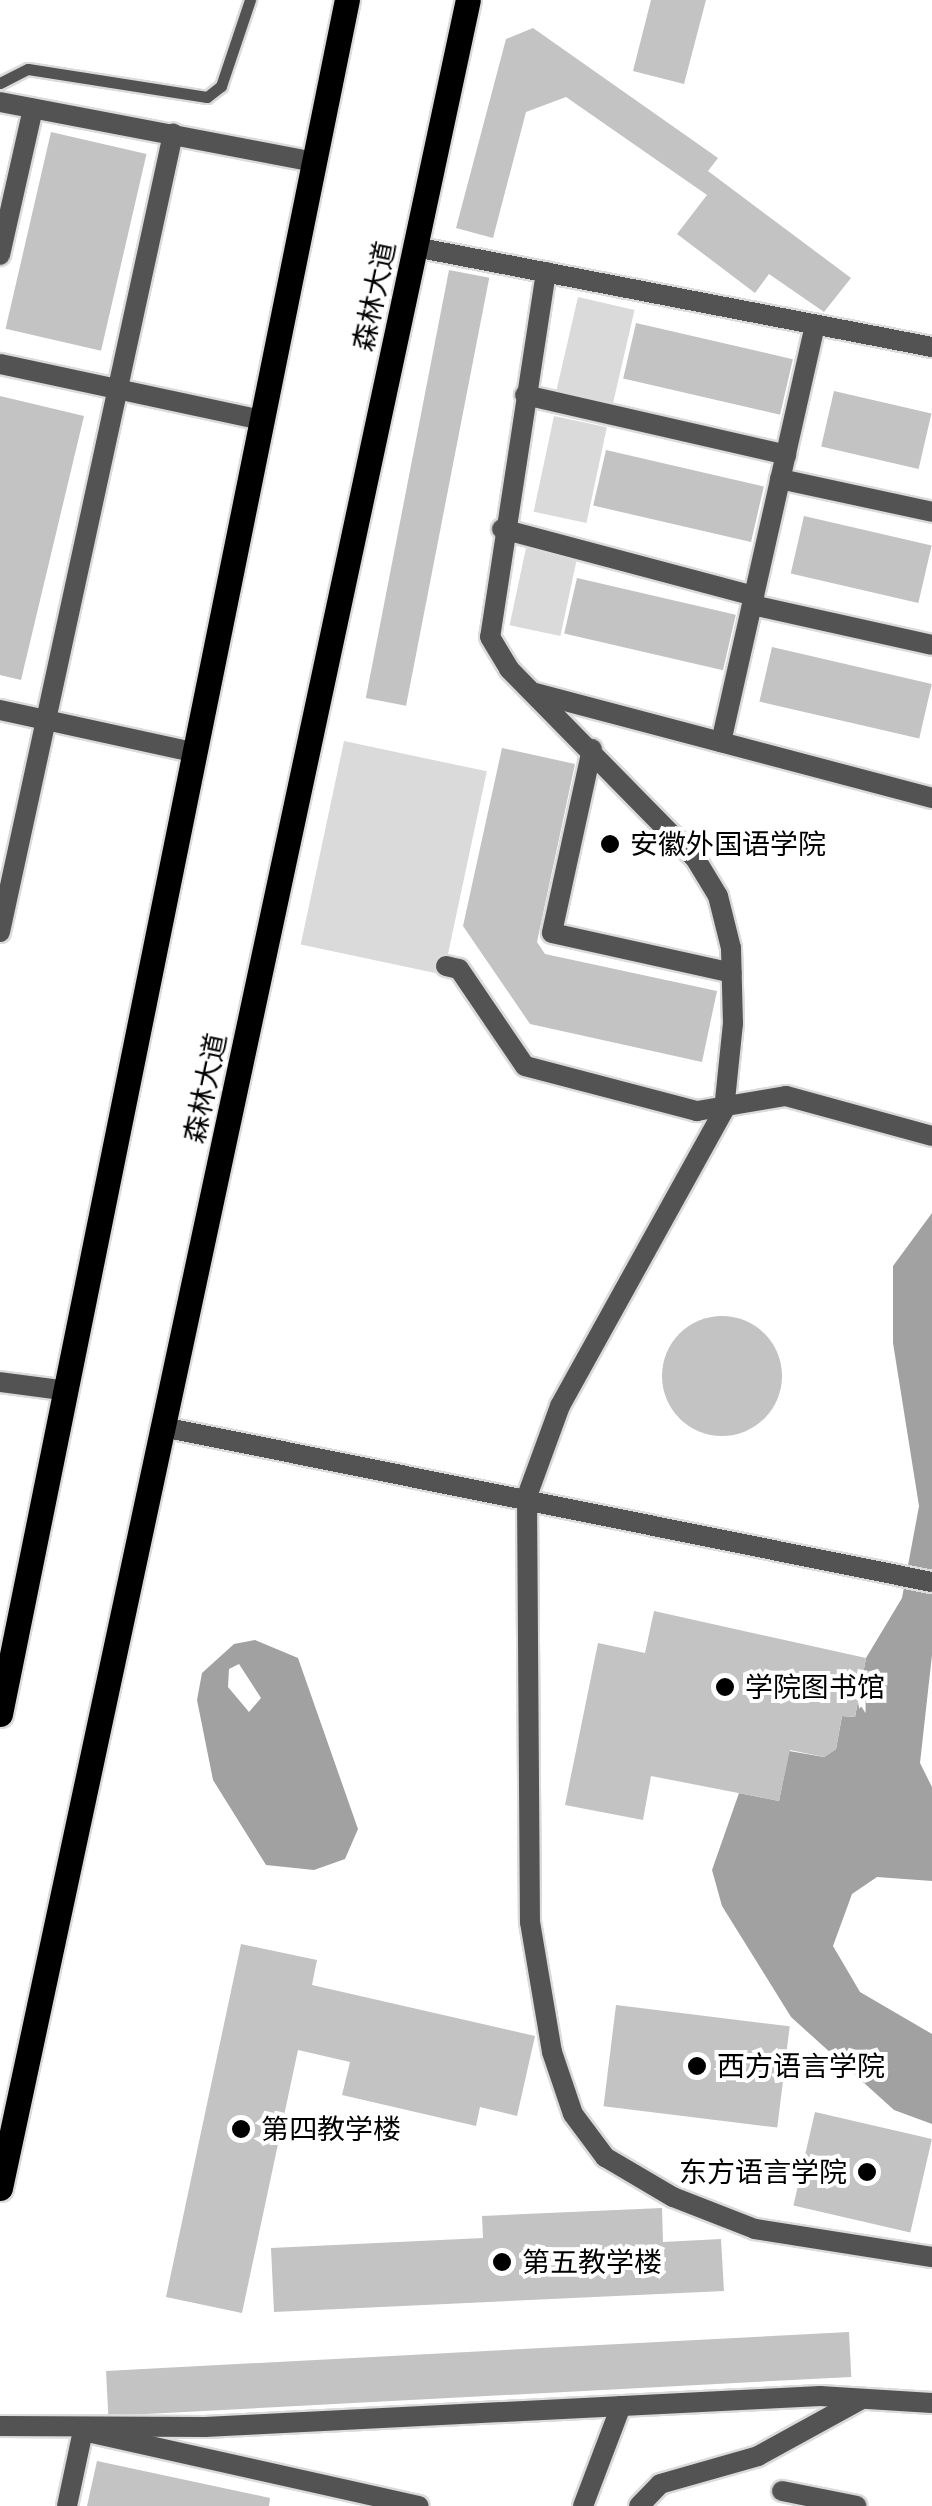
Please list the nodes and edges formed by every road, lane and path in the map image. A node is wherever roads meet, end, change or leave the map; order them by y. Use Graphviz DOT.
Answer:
graph roads {
  1 [pos="250,0"];
  2 [pos="347,0"];
  3 [pos="468,0"];
  4 [pos="0,83"];
  5 [pos="0,102"];
  6 [pos="33,108"];
  7 [pos="173,134"];
  8 [pos="314,162"];
  9 [pos="416,247"];
  10 [pos="0,255"];
  11 [pos="546,272"];
  12 [pos="815,324"];
  13 [pos="932,348"];
  14 [pos="0,364"];
  15 [pos="118,390"];
  16 [pos="525,394"];
  17 [pos="260,420"];
  18 [pos="786,455"];
  19 [pos="780,479"];
  20 [pos="932,512"];
  21 [pos="502,529"];
  22 [pos="753,600"];
  23 [pos="932,645"];
  24 [pos="534,693"];
  25 [pos="0,710"];
  26 [pos="46,720"];
  27 [pos="721,742"];
  28 [pos="592,749"];
  29 [pos="192,752"];
  30 [pos="932,798"];
  31 [pos="0,932"];
  32 [pos="446,966"];
  33 [pos="732,973"];
  34 [pos="724,1110"];
  35 [pos="932,1136"];
  36 [pos="0,1382"];
  37 [pos="60,1390"];
  38 [pos="163,1427"];
  39 [pos="526,1496"];
  40 [pos="932,1582"];
  41 [pos="0,1714"];
  42 [pos="0,2188"];
  43 [pos="932,2257"];
  44 [pos="860,2400"];
  45 [pos="932,2403"];
  46 [pos="621,2406"];
  47 [pos="0,2426"];
  48 [pos="84,2431"];
  49 [pos="782,2491"];
  50 [pos="411,2505"];
  51 [pos="67,2506"];
  52 [pos="583,2506"];
  53 [pos="640,2506"];
  54 [pos="857,2506"];
  1 -- 4 [label="lane"];
  2 -- 8 [label="main road"];
  3 -- 9 [label="main road, 森林大道"];
  5 -- 6 [label="street"];
  6 -- 7 [label="street"];
  6 -- 10 [label="street"];
  7 -- 8 [label="street"];
  7 -- 15 [label="street"];
  8 -- 17 [label="main road"];
  9 -- 11 [label="street"];
  9 -- 38 [label="main road, 森林大道"];
  11 -- 12 [label="street"];
  11 -- 16 [label="street"];
  12 -- 13 [label="street"];
  12 -- 18 [label="street"];
  14 -- 15 [label="street"];
  15 -- 17 [label="street"];
  15 -- 26 [label="street"];
  16 -- 18 [label="street"];
  16 -- 21 [label="street"];
  17 -- 29 [label="main road"];
  18 -- 19 [label="street"];
  19 -- 20 [label="street"];
  19 -- 22 [label="street"];
  21 -- 22 [label="street"];
  21 -- 24 [label="street"];
  22 -- 23 [label="street"];
  22 -- 27 [label="street"];
  24 -- 27 [label="street"];
  24 -- 28 [label="street"];
  25 -- 26 [label="street"];
  26 -- 29 [label="street"];
  26 -- 31 [label="street"];
  27 -- 30 [label="street"];
  28 -- 33 [label="street"];
  28 -- 33 [label="street"];
  29 -- 37 [label="main road"];
  32 -- 34 [label="street"];
  33 -- 34 [label="street"];
  34 -- 35 [label="street"];
  34 -- 39 [label="street"];
  36 -- 37 [label="street"];
  37 -- 41 [label="main road"];
  38 -- 39 [label="street"];
  38 -- 42 [label="main road, 森林大道"];
  39 -- 40 [label="street"];
  39 -- 43 [label="street"];
  44 -- 45 [label="street"];
  44 -- 46 [label="street"];
  44 -- 53 [label="street"];
  46 -- 48 [label="street"];
  46 -- 52 [label="street"];
  47 -- 48 [label="street"];
  48 -- 50 [label="street"];
  48 -- 51 [label="street"];
  49 -- 54 [label="street"];
}
